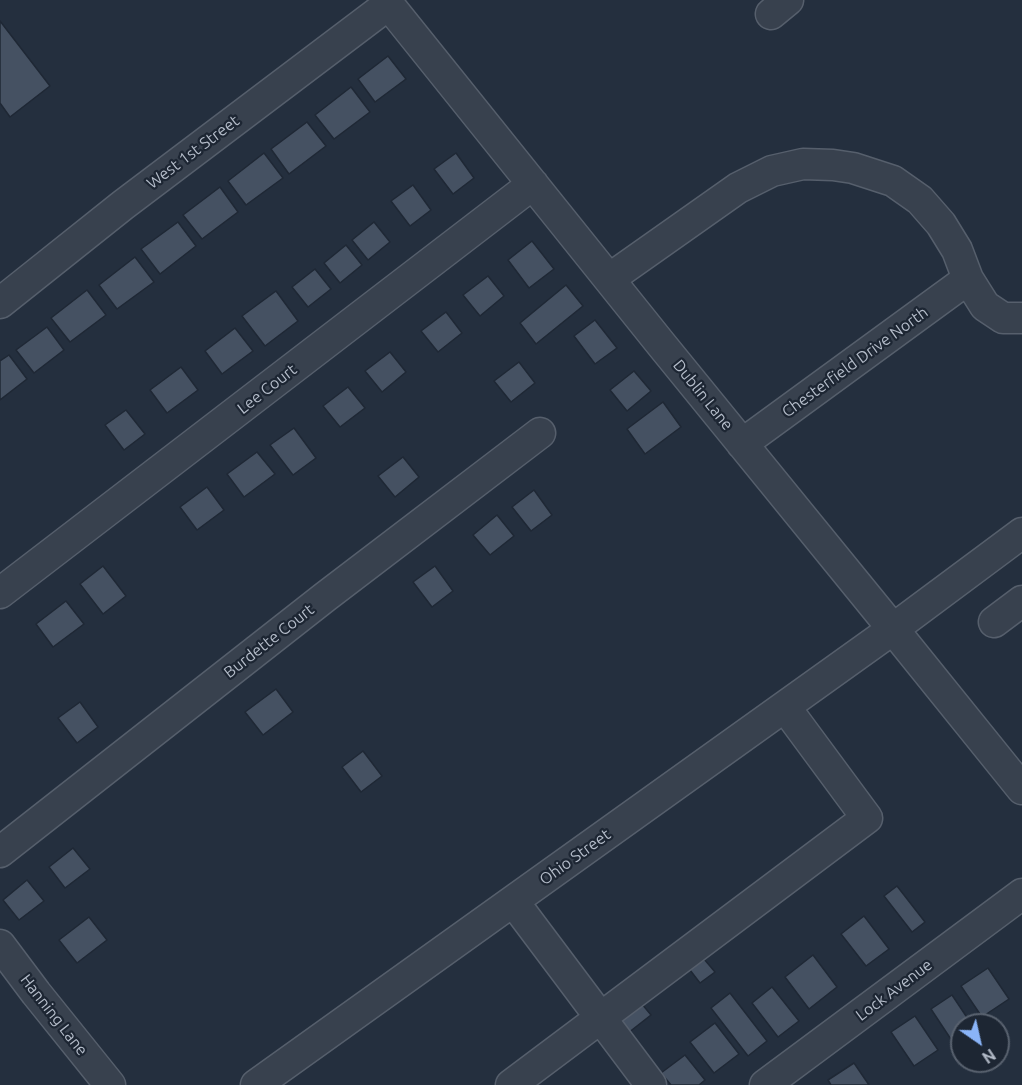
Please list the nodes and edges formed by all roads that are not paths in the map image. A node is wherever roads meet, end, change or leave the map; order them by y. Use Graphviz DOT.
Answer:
graph roads {
  1 [pos="387,2"];
  2 [pos="533,184"];
  3 [pos="609,279"];
  4 [pos="968,279"];
  5 [pos="0,303"];
  6 [pos="1022,318"];
  7 [pos="540,433"];
  8 [pos="742,444"];
  9 [pos="1022,533"];
  10 [pos="0,593"];
  11 [pos="1022,601"];
  12 [pos="994,622"];
  13 [pos="893,629"];
  14 [pos="785,707"];
  15 [pos="1022,789"];
  16 [pos="0,852"];
  17 [pos="1022,894"];
  18 [pos="513,901"];
  19 [pos="0,945"];
  20 [pos="600,1017"];
  21 [pos="110,1085"];
  22 [pos="256,1085"];
  23 [pos="511,1085"];
  24 [pos="651,1085"];
  25 [pos="765,1085"];
  1 -- 2 [label="street, Dublin Lane"];
  1 -- 5 [label="street, West 1st Street"];
  2 -- 3 [label="street, Dublin Lane"];
  2 -- 10 [label="street, Lee Court"];
  3 -- 4 [label="street"];
  3 -- 8 [label="street, Dublin Lane"];
  4 -- 6 [label="street"];
  4 -- 8 [label="street, Chesterfield Drive North"];
  7 -- 16 [label="street, Burdette Court"];
  8 -- 13 [label="street, Dublin Lane"];
  9 -- 13 [label="street, Ohio Street"];
  11 -- 12 [label="street"];
  13 -- 14 [label="street, Ohio Street"];
  13 -- 15 [label="street, Dublin Lane"];
  14 -- 18 [label="street, Ohio Street"];
  14 -- 20 [label="street"];
  17 -- 25 [label="street, Lock Avenue"];
  18 -- 20 [label="street"];
  18 -- 22 [label="street, Ohio Street"];
  19 -- 21 [label="street, Hanning Lane"];
  20 -- 23 [label="street"];
  20 -- 24 [label="street"];
}
